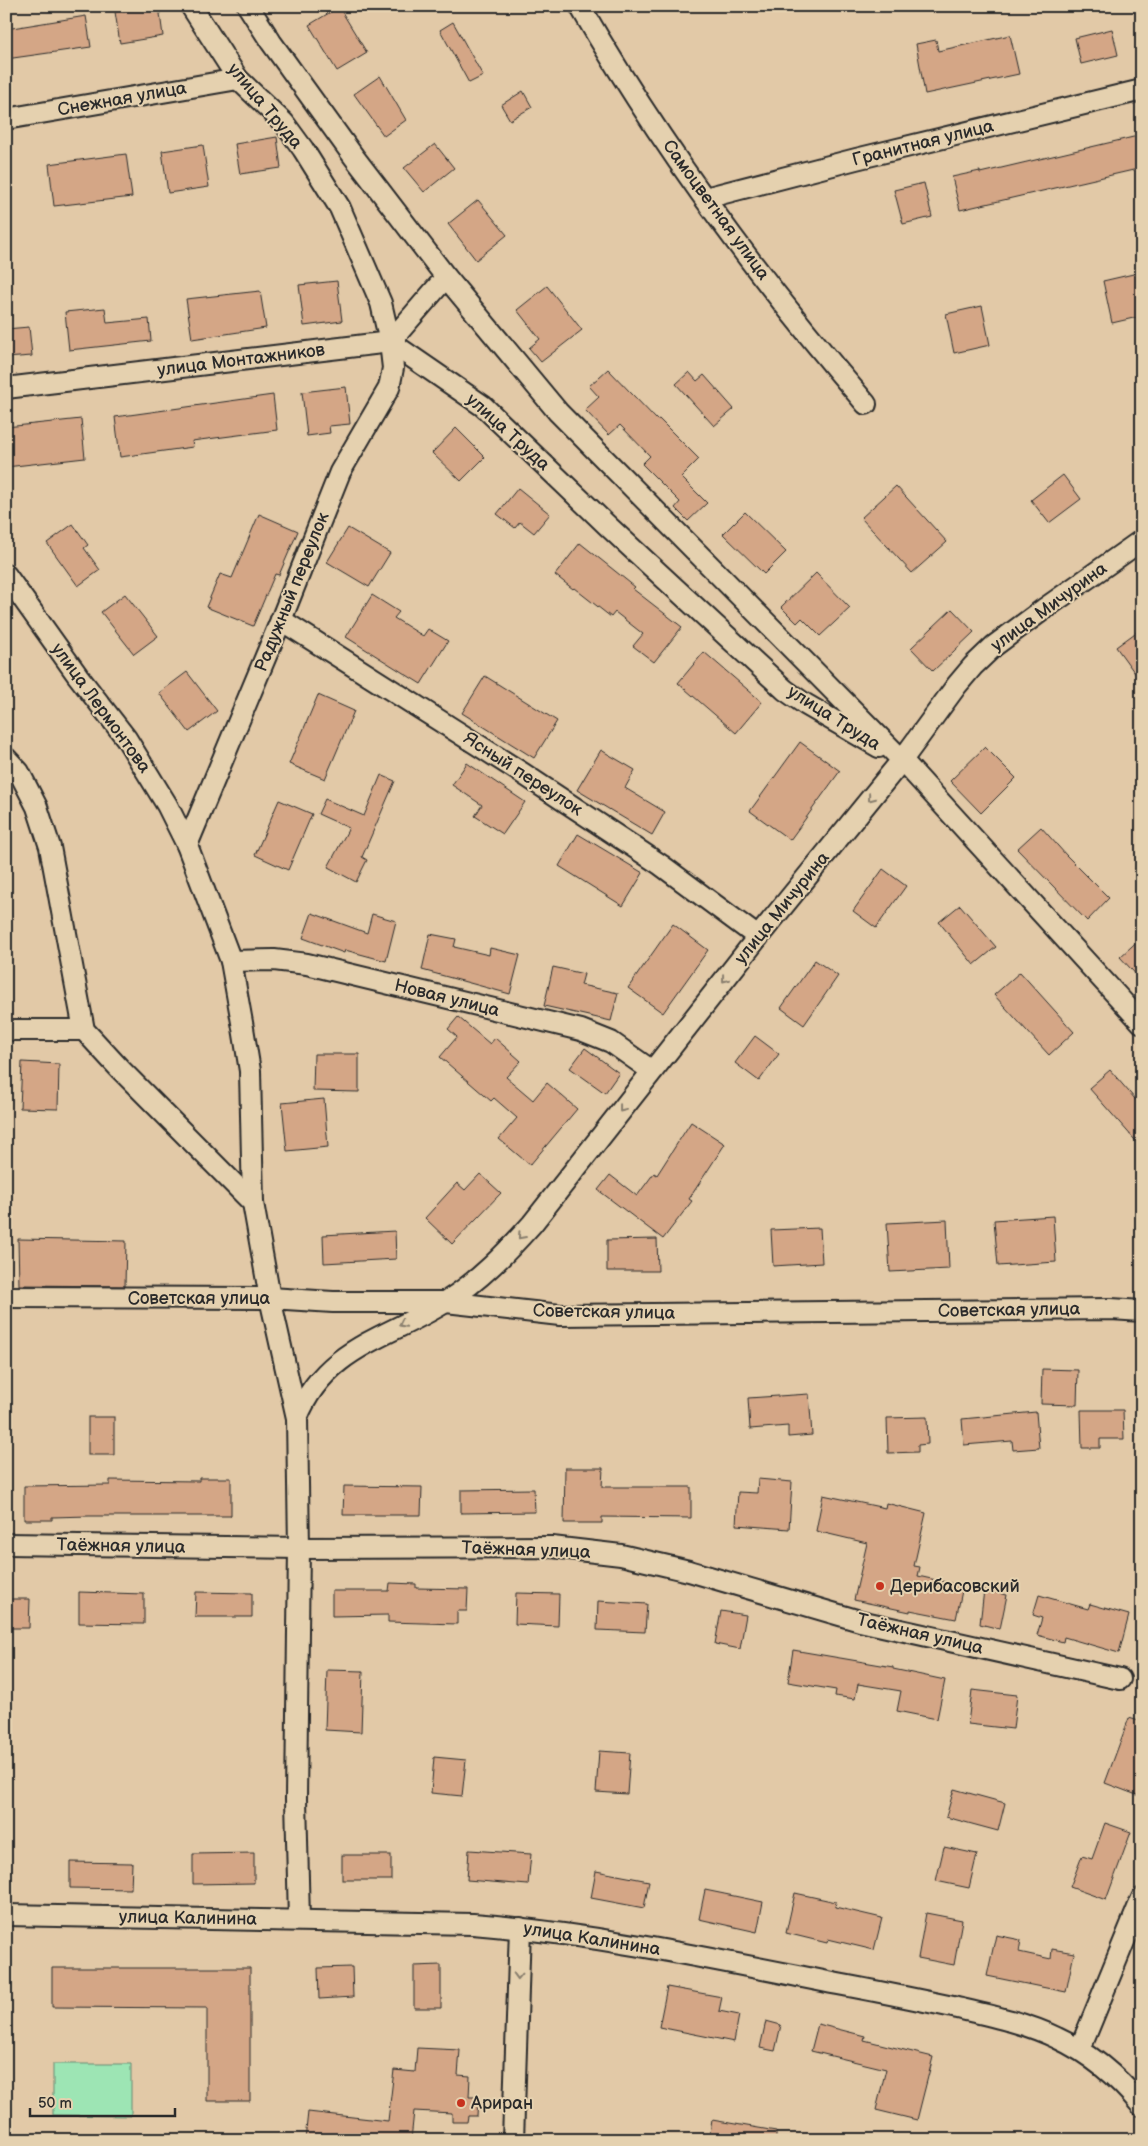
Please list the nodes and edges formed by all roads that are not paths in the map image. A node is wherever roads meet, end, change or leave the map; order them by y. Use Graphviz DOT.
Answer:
graph roads {
  1 [pos="191,6"];
  2 [pos="248,6"];
  3 [pos="580,6"];
  4 [pos="238,79"];
  5 [pos="1142,90"];
  6 [pos="6,119"];
  7 [pos="705,198"];
  8 [pos="446,277"];
  9 [pos="390,342"];
  10 [pos="6,388"];
  11 [pos="866,404"];
  12 [pos="1142,540"];
  13 [pos="6,575"];
  14 [pos="281,620"];
  15 [pos="6,758"];
  16 [pos="902,760"];
  17 [pos="188,844"];
  18 [pos="758,937"];
  19 [pos="231,961"];
  20 [pos="1142,1023"];
  21 [pos="6,1030"];
  22 [pos="84,1030"];
  23 [pos="652,1071"];
  24 [pos="253,1203"];
  25 [pos="6,1297"];
  26 [pos="270,1298"];
  27 [pos="446,1302"];
  28 [pos="1142,1311"];
  29 [pos="297,1418"];
  30 [pos="6,1544"];
  31 [pos="299,1548"];
  32 [pos="1120,1679"];
  33 [pos="1142,1898"];
  34 [pos="6,1915"];
  35 [pos="299,1920"];
  36 [pos="520,1928"];
  37 [pos="1080,2049"];
  38 [pos="1142,2106"];
  39 [pos="513,2140"];
  1 -- 4 [label="street, улица Труда"];
  2 -- 8 [label="street, улица Труда"];
  3 -- 7 [label="street, Самоцветная улица"];
  4 -- 6 [label="street, Снежная улица"];
  4 -- 9 [label="street, улица Труда"];
  5 -- 7 [label="street, Гранитная улица"];
  7 -- 11 [label="street, Самоцветная улица"];
  8 -- 9 [label="street"];
  8 -- 16 [label="street, улица Труда"];
  9 -- 10 [label="street, улица Монтажников"];
  9 -- 14 [label="street, Радужный переулок"];
  9 -- 16 [label="street, улица Труда"];
  12 -- 16 [label="street, улица Мичурина"];
  13 -- 17 [label="street, улица Лермонтова"];
  14 -- 17 [label="street, Радужный переулок"];
  14 -- 18 [label="street, Ясный переулок"];
  15 -- 22 [label="street"];
  16 -- 18 [label="street, улица Мичурина, one-way"];
  16 -- 20 [label="street, улица Труда"];
  17 -- 19 [label="street, улица Лермонтова"];
  18 -- 23 [label="street, улица Мичурина, one-way"];
  19 -- 23 [label="street, Новая улица"];
  19 -- 24 [label="street, улица Лермонтова"];
  21 -- 22 [label="street"];
  22 -- 24 [label="street"];
  23 -- 27 [label="street, улица Мичурина, one-way"];
  24 -- 26 [label="street, улица Лермонтова"];
  25 -- 26 [label="street, Советская улица"];
  26 -- 27 [label="street, Советская улица"];
  26 -- 29 [label="street, улица Лермонтова"];
  27 -- 28 [label="street, Советская улица"];
  27 -- 29 [label="street, улица Мичурина, one-way"];
  29 -- 31 [label="street"];
  30 -- 31 [label="street, Таёжная улица"];
  31 -- 32 [label="street, Таёжная улица"];
  31 -- 35 [label="street"];
  33 -- 37 [label="street"];
  34 -- 35 [label="street, улица Калинина"];
  35 -- 36 [label="street, улица Калинина"];
  36 -- 37 [label="street, улица Калинина"];
  36 -- 39 [label="street, one-way"];
  37 -- 38 [label="street, улица Калинина"];
}
